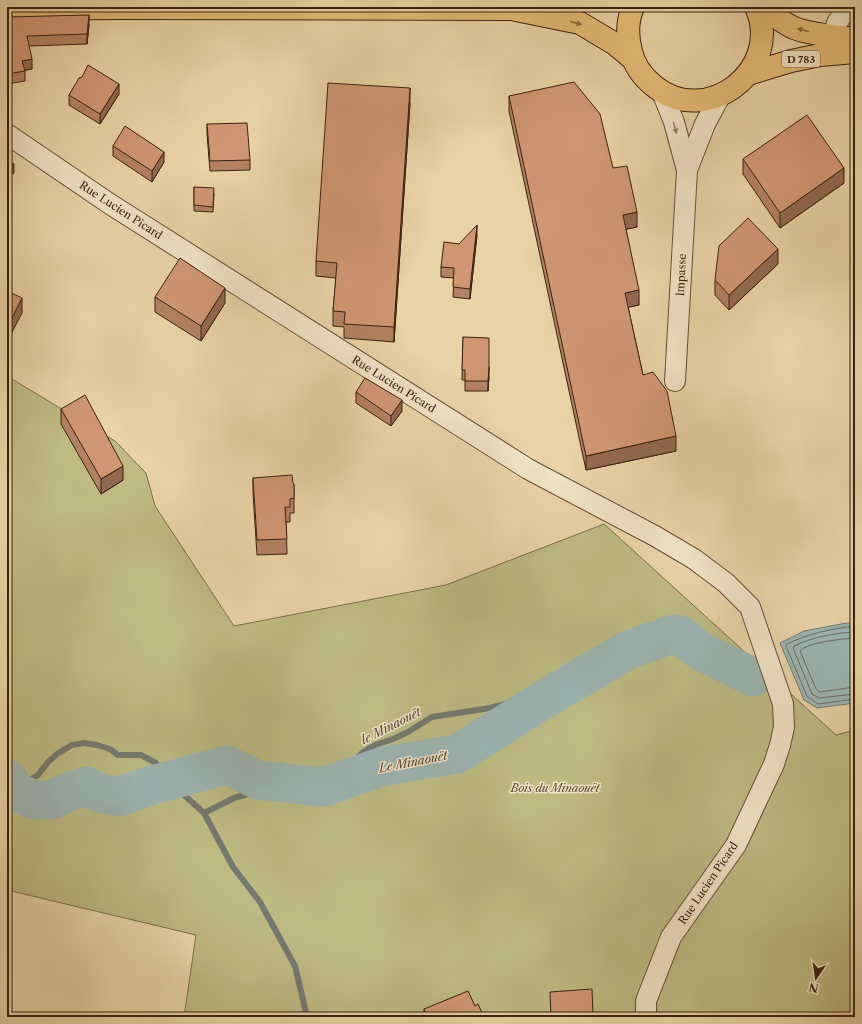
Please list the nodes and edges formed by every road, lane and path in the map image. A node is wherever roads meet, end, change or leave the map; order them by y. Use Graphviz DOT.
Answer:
graph roads {
  1 [pos="120,7"];
  2 [pos="532,7"];
  3 [pos="633,7"];
  4 [pos="756,7"];
  5 [pos="764,7"];
  6 [pos="848,7"];
  7 [pos="7,9"];
  8 [pos="510,10"];
  9 [pos="834,35"];
  10 [pos="855,39"];
  11 [pos="855,52"];
  12 [pos="633,59"];
  13 [pos="748,74"];
  14 [pos="662,92"];
  15 [pos="720,96"];
  16 [pos="7,134"];
  17 [pos="687,170"];
  18 [pos="675,381"];
  19 [pos="646,1017"];
  1 -- 7 [label="main road"];
  1 -- 8 [label="main road"];
  2 -- 8 [label="main road"];
  3 -- 12 [label="main road"];
  4 -- 13 [label="main road"];
  9 -- 5 [label="main road, one-way"];
  6 -- 9 [label="street"];
  8 -- 12 [label="main road, one-way"];
  9 -- 10 [label="main road"];
  11 -- 13 [label="main road, D 783"];
  12 -- 14 [label="main road"];
  13 -- 15 [label="main road"];
  14 -- 15 [label="main road"];
  14 -- 17 [label="street, one-way"];
  15 -- 17 [label="street"];
  16 -- 19 [label="street, Rue Lucien Picard"];
  17 -- 18 [label="street, Impasse"];
}
